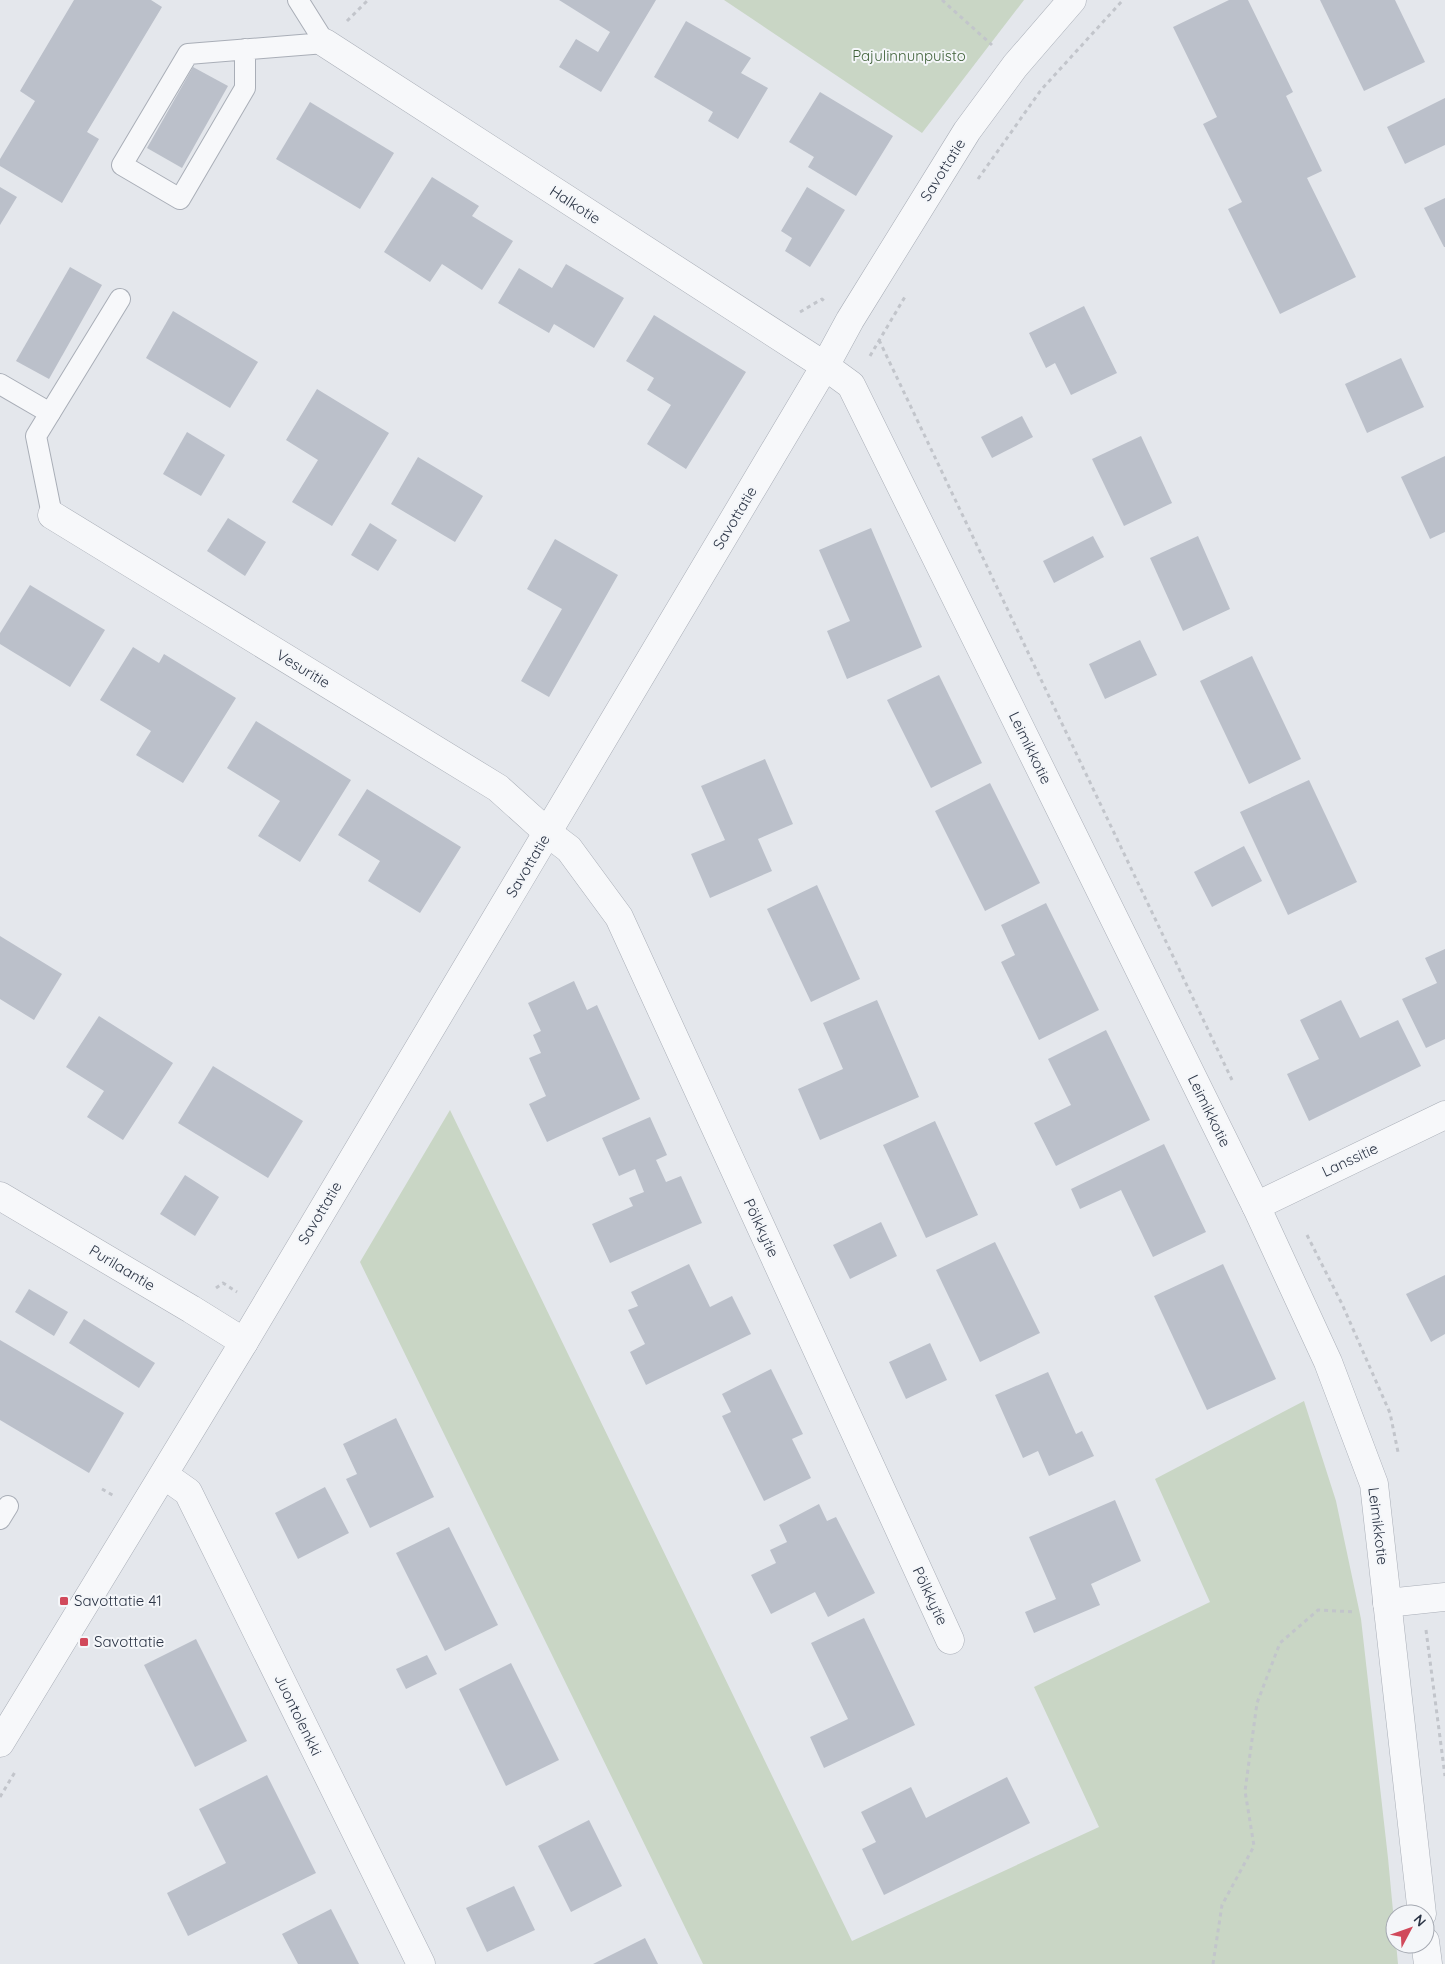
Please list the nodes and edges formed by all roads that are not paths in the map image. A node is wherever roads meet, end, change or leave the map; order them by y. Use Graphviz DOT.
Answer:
graph roads {
  1 [pos="298,0"];
  2 [pos="1072,0"];
  3 [pos="325,43"];
  4 [pos="245,50"];
  5 [pos="120,298"];
  6 [pos="825,366"];
  7 [pos="0,384"];
  8 [pos="50,413"];
  9 [pos="52,515"];
  10 [pos="548,833"];
  11 [pos="1445,1115"];
  12 [pos="0,1196"];
  13 [pos="1256,1206"];
  14 [pos="244,1342"];
  15 [pos="164,1475"];
  16 [pos="1445,1596"];
  17 [pos="1387,1608"];
  18 [pos="950,1640"];
  19 [pos="0,1743"];
  20 [pos="1421,1904"];
  21 [pos="420,1964"];
  1 -- 3 [label="lane"];
  2 -- 6 [label="street, Savottatie"];
  3 -- 4 [label="lane"];
  3 -- 6 [label="street, Halkotie"];
  4 -- 4 [label="lane"];
  5 -- 8 [label="lane"];
  6 -- 10 [label="street, Savottatie"];
  6 -- 13 [label="street, Leimikkotie"];
  7 -- 8 [label="lane"];
  8 -- 9 [label="lane"];
  9 -- 10 [label="street, Vesuritie"];
  10 -- 14 [label="street, Savottatie"];
  10 -- 18 [label="street, Pölkkytie"];
  11 -- 13 [label="street, Lanssitie"];
  12 -- 14 [label="street, Purilaantie"];
  13 -- 17 [label="street, Leimikkotie"];
  14 -- 15 [label="street, Savottatie"];
  15 -- 19 [label="street, Savottatie"];
  15 -- 21 [label="street, Juontolenkki"];
  16 -- 17 [label="street"];
  17 -- 20 [label="street, Leimikkotie"];
}
